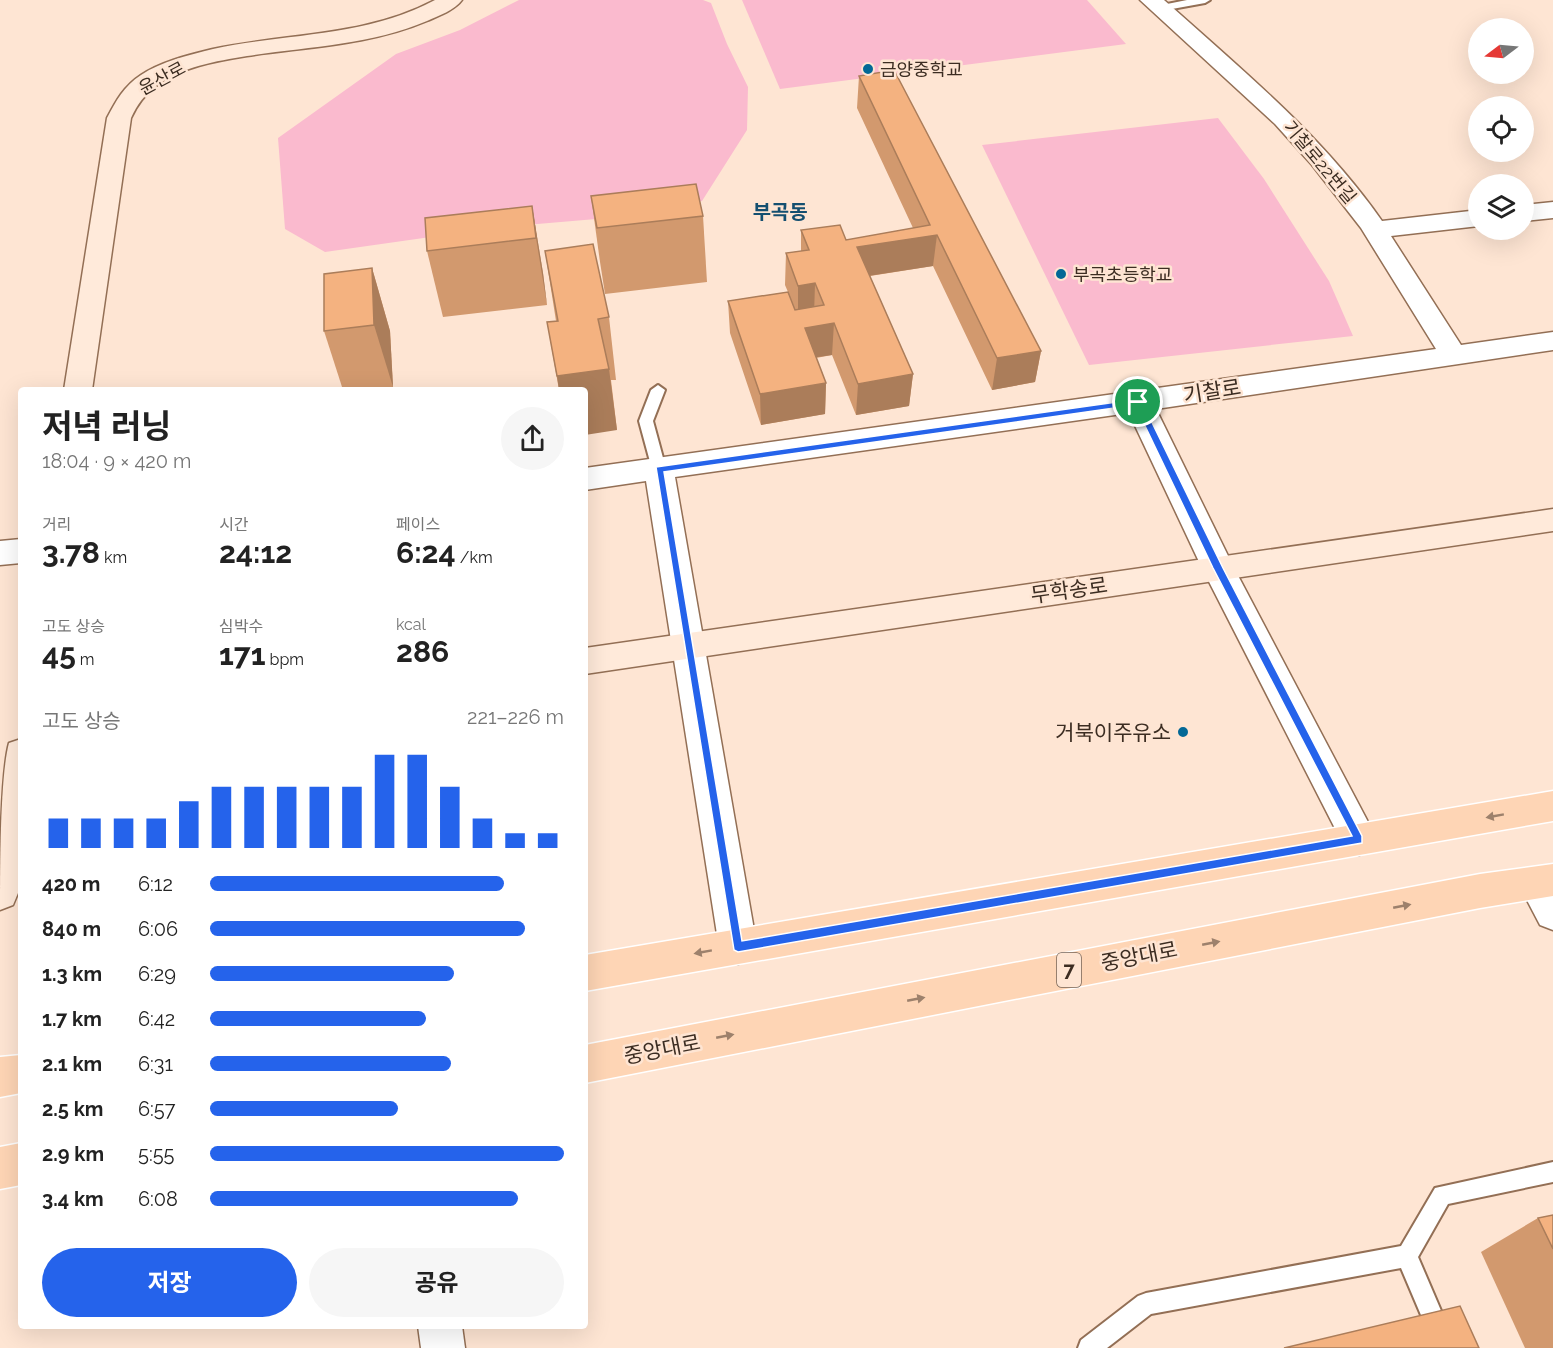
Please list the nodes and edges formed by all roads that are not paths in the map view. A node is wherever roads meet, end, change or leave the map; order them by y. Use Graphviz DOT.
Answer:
graph roads {
  1 [pos="451,0"];
  2 [pos="1205,0"];
  3 [pos="1156,4"];
  4 [pos="1552,211"];
  5 [pos="1534,212"];
  6 [pos="1468,219"];
  7 [pos="1375,230"];
  8 [pos="1553,341"];
  9 [pos="1453,354"];
  10 [pos="78,387"];
  11 [pos="658,390"];
  12 [pos="1138,402"];
  13 [pos="659,469"];
  14 [pos="588,479"];
  15 [pos="1553,520"];
  16 [pos="18,551"];
  17 [pos="0,553"];
  18 [pos="1218,568"];
  19 [pos="688,646"];
  20 [pos="588,661"];
  21 [pos="18,744"];
  22 [pos="0,747"];
  23 [pos="18,773"];
  24 [pos="1553,806"];
  25 [pos="1359,839"];
  26 [pos="1547,892"];
  27 [pos="0,893"];
  28 [pos="738,946"];
  29 [pos="588,972"];
  30 [pos="588,1063"];
  31 [pos="18,1074"];
  32 [pos="0,1077"];
  33 [pos="18,1165"];
  34 [pos="0,1168"];
  35 [pos="1553,1172"];
  36 [pos="1407,1256"];
  37 [pos="440,1329"];
  38 [pos="443,1348"];
  39 [pos="1089,1348"];
  40 [pos="1446,1348"];
  1 -- 10 [label="street, 윤산로"];
  2 -- 3 [label="lane"];
  3 -- 7 [label="street, 기찰로22번길"];
  4 -- 5 [label="street"];
  6 -- 7 [label="street"];
  7 -- 9 [label="street, 기찰로22번길"];
  8 -- 9 [label="street, 기찰로"];
  9 -- 12 [label="street, 기찰로"];
  11 -- 13 [label="lane"];
  12 -- 13 [label="street, 기찰로"];
  12 -- 18 [label="street"];
  13 -- 14 [label="street, 기찰로"];
  13 -- 19 [label="street"];
  15 -- 18 [label="street, 무학송로"];
  16 -- 17 [label="street"];
  18 -- 19 [label="street, 무학송로"];
  18 -- 25 [label="street"];
  19 -- 20 [label="street, 무학송로"];
  19 -- 28 [label="street"];
  21 -- 22 [label="street"];
  23 -- 27 [label="street"];
  24 -- 25 [label="main road, one-way"];
  25 -- 28 [label="main road"];
  30 -- 26 [label="main road, 중앙대로 / 7, one-way"];
  28 -- 29 [label="main road, one-way"];
  31 -- 32 [label="main road"];
  33 -- 34 [label="main road"];
  35 -- 36 [label="lane"];
  36 -- 39 [label="lane"];
  36 -- 40 [label="lane"];
  37 -- 38 [label="street"];
}
